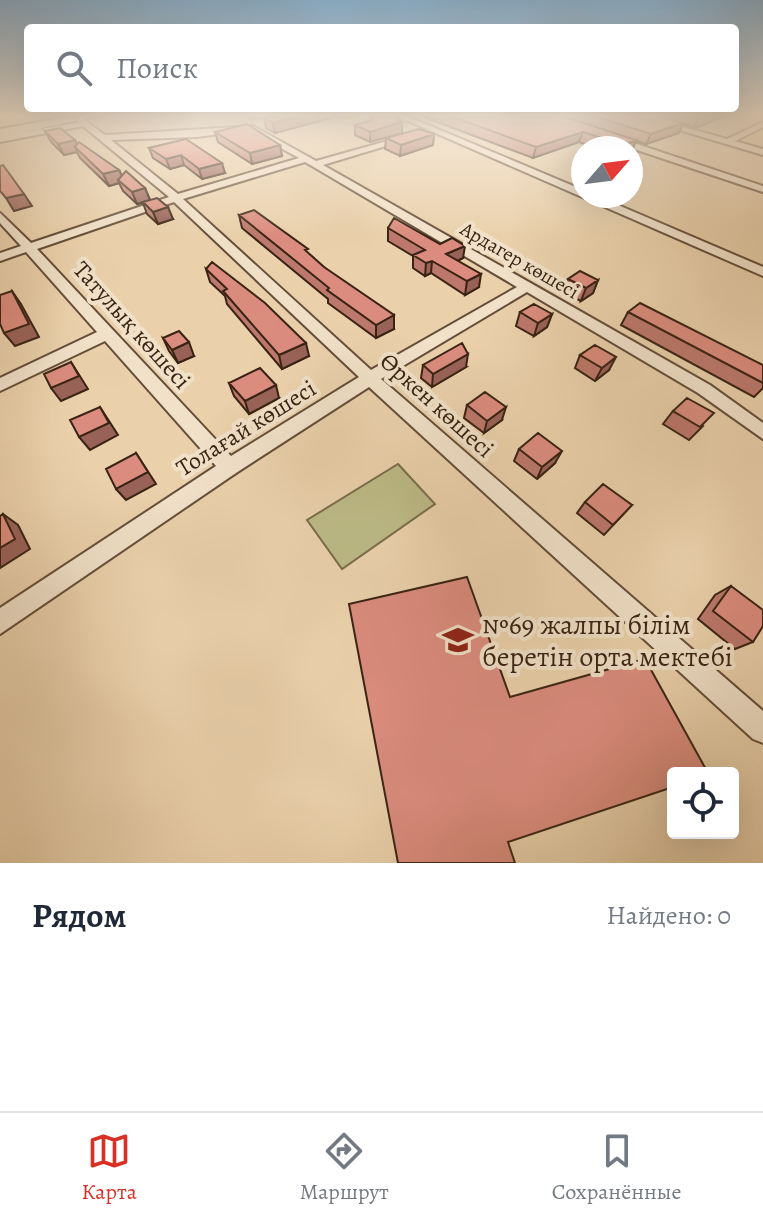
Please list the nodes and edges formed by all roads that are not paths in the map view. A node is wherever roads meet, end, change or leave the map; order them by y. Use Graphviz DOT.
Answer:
graph roads {
  1 [pos="124,154"];
  2 [pos="298,154"];
  3 [pos="340,154"];
  4 [pos="489,154"];
  5 [pos="659,154"];
  6 [pos="311,162"];
  7 [pos="571,189"];
  8 [pos="763,189"];
  9 [pos="176,198"];
  10 [pos="615,208"];
  11 [pos="0,216"];
  12 [pos="28,247"];
  13 [pos="0,257"];
  14 [pos="763,272"];
  15 [pos="526,287"];
  16 [pos="108,333"];
  17 [pos="370,378"];
  18 [pos="0,385"];
  19 [pos="763,432"];
  20 [pos="229,467"];
  21 [pos="0,622"];
  22 [pos="763,729"];
  1 -- 9 [label="street, Өркен көшесі"];
  2 -- 6 [label="street, Ардагер көшесі"];
  3 -- 6 [label="street"];
  4 -- 7 [label="street"];
  5 -- 8 [label="street"];
  6 -- 9 [label="street"];
  6 -- 15 [label="street, Ардагер көшесі"];
  9 -- 12 [label="street"];
  9 -- 17 [label="street, Өркен көшесі"];
  10 -- 14 [label="street"];
  11 -- 12 [label="street, Татулық көшесі"];
  12 -- 13 [label="street"];
  12 -- 16 [label="street, Татулық көшесі"];
  15 -- 17 [label="street, Толағай көшесі"];
  15 -- 19 [label="street, Ардагер көшесі"];
  16 -- 18 [label="street"];
  16 -- 20 [label="street, Татулық көшесі"];
  17 -- 20 [label="street, Толағай көшесі"];
  17 -- 22 [label="street, Өркен көшесі"];
  20 -- 21 [label="street, Толағай көшесі"];
}
